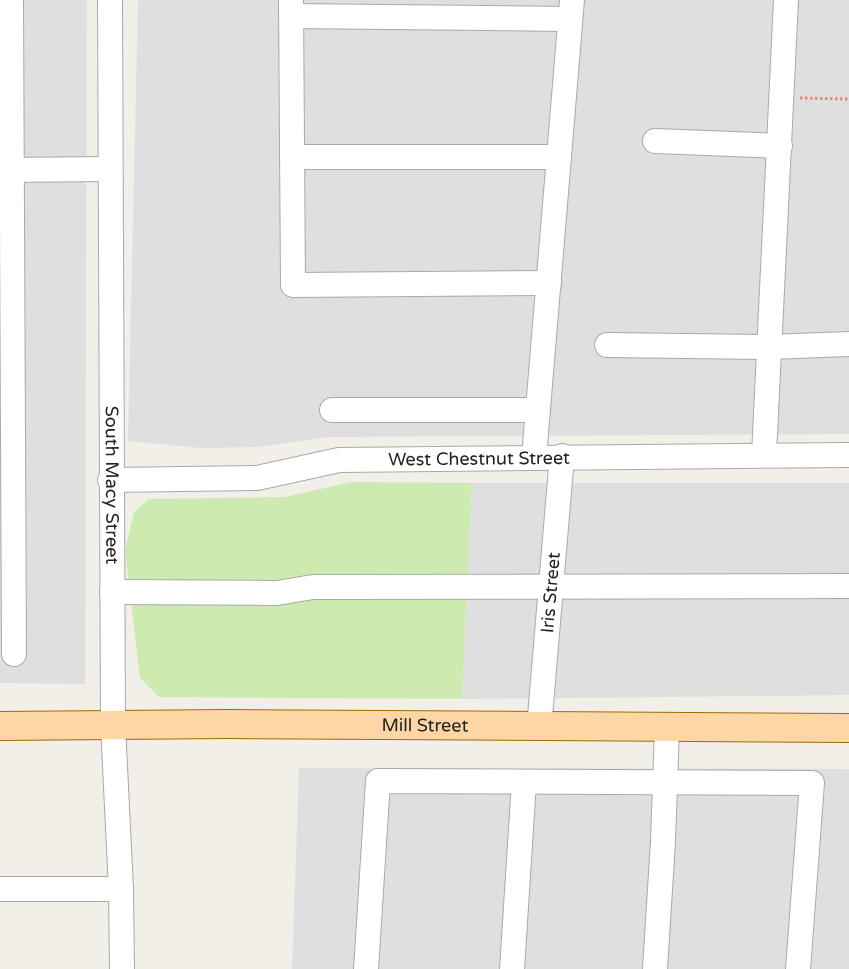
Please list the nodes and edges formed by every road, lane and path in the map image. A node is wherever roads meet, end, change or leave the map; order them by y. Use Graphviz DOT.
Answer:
graph roads {
  1 [pos="11,0"];
  2 [pos="110,0"];
  3 [pos="786,0"];
  4 [pos="291,8"];
  5 [pos="571,10"];
  6 [pos="6,50"];
  7 [pos="782,98"];
  8 [pos="849,100"];
  9 [pos="655,141"];
  10 [pos="780,146"];
  11 [pos="292,157"];
  12 [pos="559,157"];
  13 [pos="110,169"];
  14 [pos="6,170"];
  15 [pos="548,283"];
  16 [pos="849,344"];
  17 [pos="607,345"];
  18 [pos="770,346"];
  19 [pos="332,410"];
  20 [pos="538,410"];
  21 [pos="764,455"];
  22 [pos="849,455"];
  23 [pos="562,456"];
  24 [pos="534,457"];
  25 [pos="110,480"];
  26 [pos="551,586"];
  27 [pos="849,586"];
  28 [pos="112,592"];
  29 [pos="7,611"];
  30 [pos="14,654"];
  31 [pos="113,725"];
  32 [pos="0,726"];
  33 [pos="539,728"];
  34 [pos="667,728"];
  35 [pos="849,728"];
  36 [pos="524,782"];
  37 [pos="666,783"];
  38 [pos="0,889"];
  39 [pos="121,889"];
  40 [pos="122,969"];
  41 [pos="366,969"];
  42 [pos="512,969"];
  43 [pos="654,969"];
  44 [pos="798,969"];
  1 -- 6 [label="street"];
  2 -- 13 [label="street, South Macy Street"];
  3 -- 7 [label="street"];
  4 -- 5 [label="street"];
  4 -- 11 [label="street"];
  5 -- 12 [label="street"];
  6 -- 14 [label="street"];
  7 -- 8 [label="path"];
  7 -- 10 [label="street"];
  9 -- 10 [label="street"];
  10 -- 18 [label="street"];
  11 -- 12 [label="street"];
  11 -- 15 [label="street"];
  12 -- 15 [label="street"];
  13 -- 14 [label="street"];
  13 -- 25 [label="street, South Macy Street"];
  14 -- 29 [label="street"];
  15 -- 20 [label="street"];
  16 -- 18 [label="street"];
  17 -- 18 [label="street"];
  18 -- 21 [label="street"];
  19 -- 20 [label="street"];
  20 -- 24 [label="street"];
  21 -- 22 [label="street, West Chestnut Street"];
  21 -- 23 [label="street, West Chestnut Street"];
  23 -- 24 [label="street, West Chestnut Street"];
  23 -- 26 [label="street, Iris Street"];
  24 -- 25 [label="street, West Chestnut Street"];
  25 -- 28 [label="street, South Macy Street"];
  26 -- 27 [label="street"];
  26 -- 28 [label="street"];
  26 -- 33 [label="street, Iris Street"];
  28 -- 31 [label="street, South Macy Street"];
  29 -- 30 [label="street"];
  31 -- 32 [label="main road, Mill Street"];
  31 -- 33 [label="main road, Mill Street"];
  31 -- 39 [label="street, South Macy Street"];
  33 -- 34 [label="main road, Mill Street"];
  34 -- 35 [label="main road, Mill Street"];
  34 -- 37 [label="street"];
  36 -- 37 [label="street"];
  36 -- 41 [label="street"];
  36 -- 42 [label="street"];
  37 -- 43 [label="street"];
  37 -- 44 [label="street"];
  38 -- 39 [label="street"];
  39 -- 40 [label="street, South Macy Street"];
}
